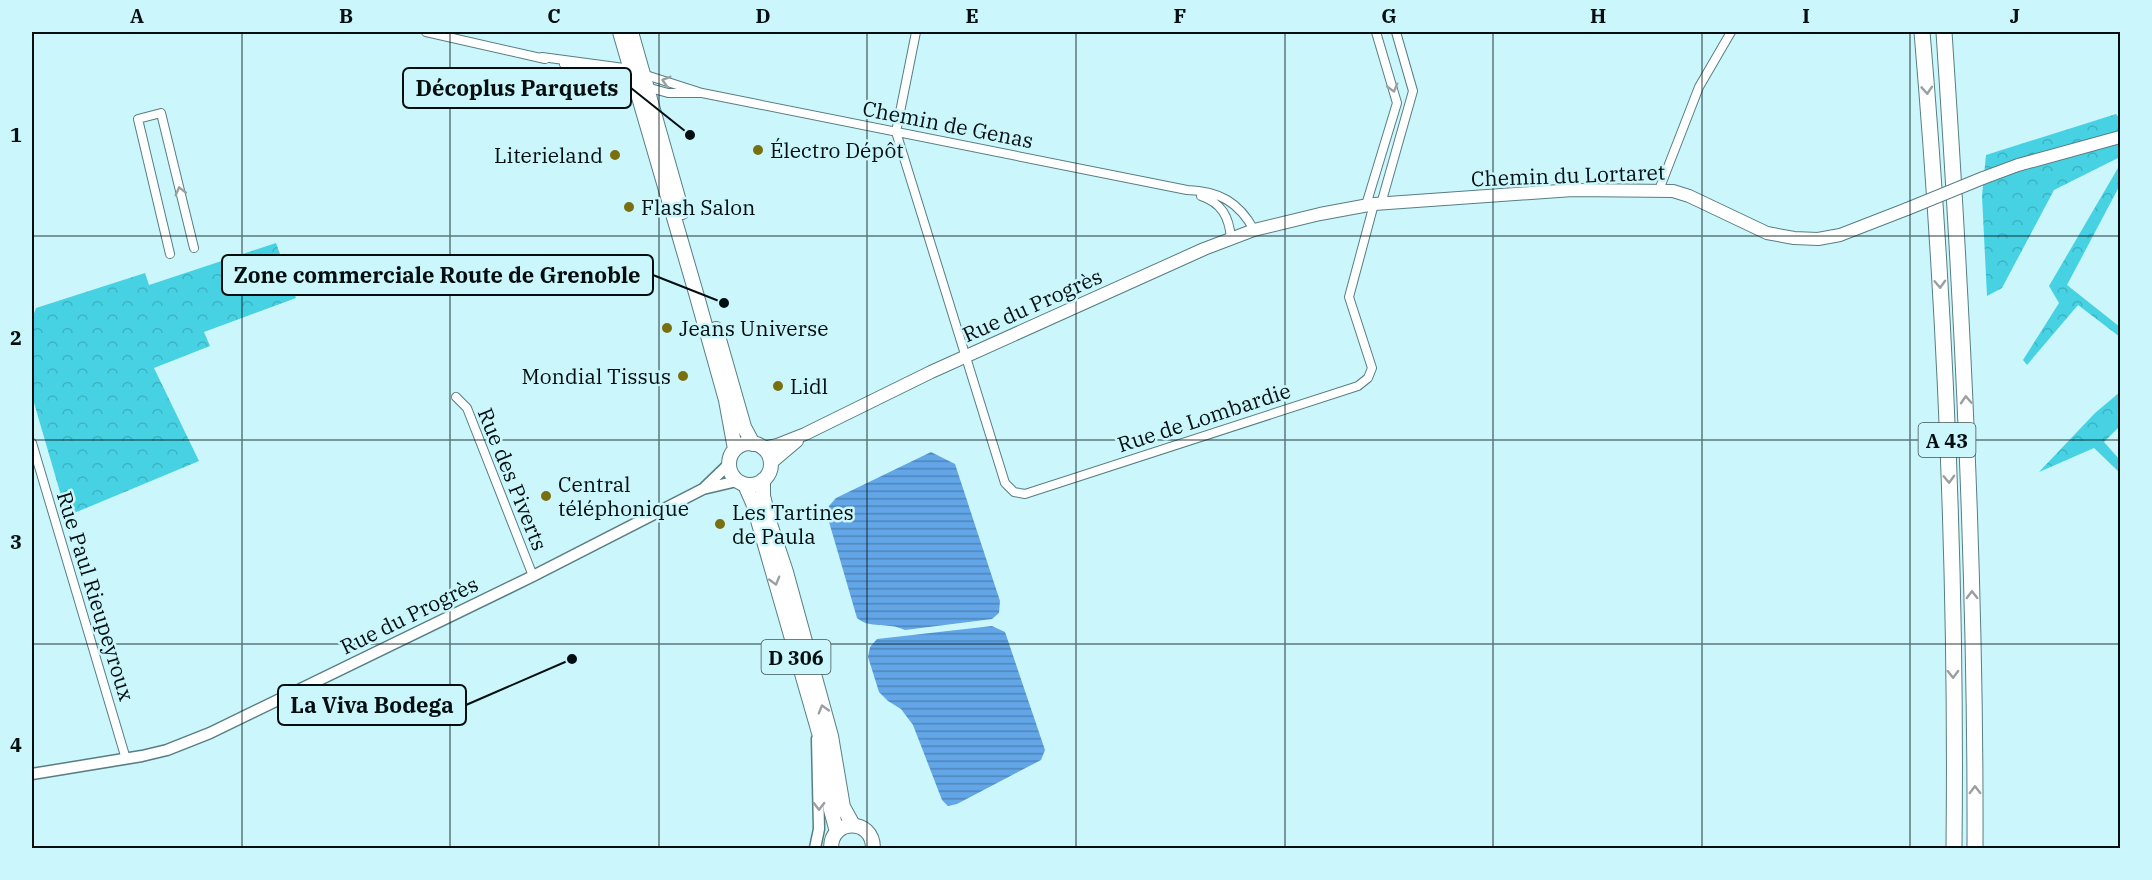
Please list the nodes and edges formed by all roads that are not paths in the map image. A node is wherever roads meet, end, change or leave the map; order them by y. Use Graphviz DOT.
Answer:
graph roads {
  1 [pos="426,32"];
  2 [pos="620,32"];
  3 [pos="916,32"];
  4 [pos="1376,32"];
  5 [pos="1396,32"];
  6 [pos="1731,32"];
  7 [pos="1922,32"];
  8 [pos="1944,32"];
  9 [pos="632,34"];
  10 [pos="542,57"];
  11 [pos="639,79"];
  12 [pos="702,93"];
  13 [pos="896,132"];
  14 [pos="2121,137"];
  15 [pos="1187,190"];
  16 [pos="1659,190"];
  17 [pos="1374,204"];
  18 [pos="1279,224"];
  19 [pos="1254,230"];
  20 [pos="1232,238"];
  21 [pos="194,248"];
  22 [pos="170,254"];
  23 [pos="966,357"];
  24 [pos="456,398"];
  25 [pos="805,434"];
  26 [pos="32,442"];
  27 [pos="757,446"];
  28 [pos="735,449"];
  29 [pos="771,463"];
  30 [pos="729,464"];
  31 [pos="764,480"];
  32 [pos="741,483"];
  33 [pos="703,489"];
  34 [pos="533,576"];
  35 [pos="816,726"];
  36 [pos="126,759"];
  37 [pos="32,774"];
  38 [pos="853,825"];
  39 [pos="837,832"];
  40 [pos="815,849"];
  41 [pos="831,849"];
  42 [pos="873,849"];
  43 [pos="1954,849"];
  44 [pos="1975,849"];
  1 -- 10 [label="street, Chemin de Genas"];
  2 -- 11 [label="main road"];
  3 -- 13 [label="street"];
  4 -- 17 [label="street, one-way"];
  5 -- 17 [label="street"];
  6 -- 16 [label="street"];
  7 -- 43 [label="highway, A 43, one-way"];
  44 -- 8 [label="highway, A 43, one-way"];
  9 -- 11 [label="main road"];
  10 -- 11 [label="street, Chemin de Genas"];
  10 -- 11 [label="street, Chemin de Genas"];
  12 -- 11 [label="street, Chemin de Genas, one-way"];
  11 -- 12 [label="street, Chemin de Genas"];
  11 -- 27 [label="main road"];
  11 -- 28 [label="main road"];
  12 -- 13 [label="street, Chemin de Genas"];
  13 -- 15 [label="street, Chemin de Genas"];
  13 -- 23 [label="street"];
  14 -- 16 [label="main road, Chemin du Lortaret, bridge"];
  15 -- 19 [label="street, Chemin de Genas"];
  15 -- 20 [label="street, Chemin de Genas"];
  16 -- 17 [label="main road, Chemin du Lortaret"];
  17 -- 18 [label="main road, Chemin du Lortaret"];
  17 -- 23 [label="street, Rue de Lombardie"];
  18 -- 19 [label="main road, Rue du Progrès"];
  19 -- 20 [label="main road, Rue du Progrès"];
  20 -- 23 [label="main road, Rue du Progrès"];
  21 -- 22 [label="street, one-way"];
  23 -- 25 [label="main road, Rue du Progrès"];
  24 -- 34 [label="street, Rue des Piverts"];
  25 -- 27 [label="main road, Rue du Progrès"];
  25 -- 29 [label="main road, Rue du Progrès"];
  26 -- 36 [label="street, Rue Paul Rieupeyroux"];
  27 -- 28 [label="main road"];
  27 -- 29 [label="main road"];
  28 -- 30 [label="main road"];
  29 -- 31 [label="main road"];
  30 -- 32 [label="main road"];
  30 -- 33 [label="street, Rue du Progrès"];
  31 -- 32 [label="main road"];
  38 -- 31 [label="main road, D 306, one-way"];
  32 -- 33 [label="street, Rue du Progrès"];
  32 -- 35 [label="main road, D 306, one-way"];
  33 -- 34 [label="street, Rue du Progrès"];
  34 -- 36 [label="street, Rue du Progrès"];
  35 -- 39 [label="main road, D 306"];
  35 -- 40 [label="street, one-way"];
  36 -- 37 [label="street, Rue du Progrès"];
  38 -- 39 [label="main road"];
  38 -- 42 [label="main road"];
  39 -- 41 [label="main road"];
}
